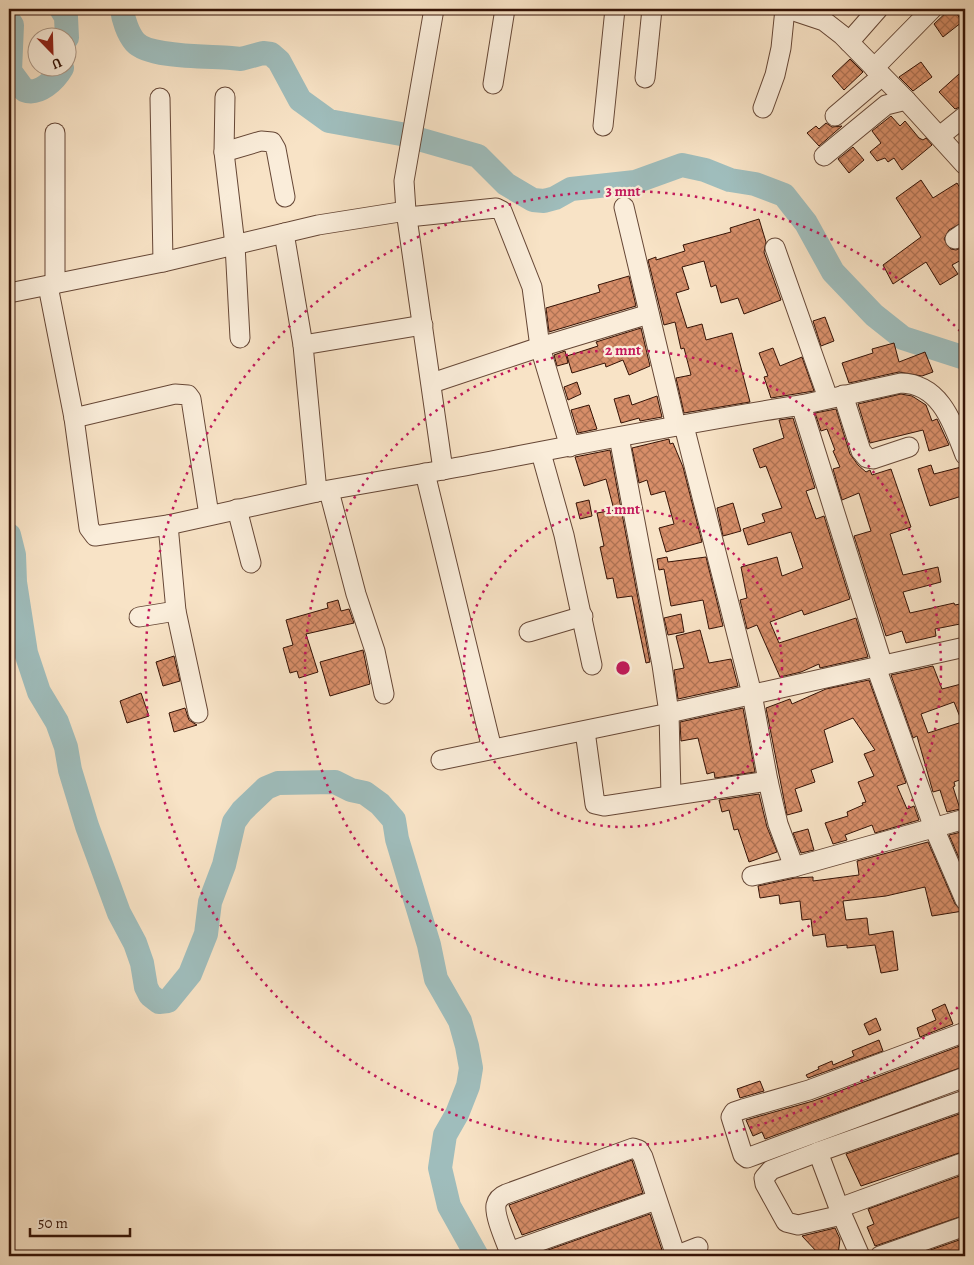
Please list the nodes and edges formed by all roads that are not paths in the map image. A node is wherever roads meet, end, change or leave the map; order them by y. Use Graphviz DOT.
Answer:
graph roads {
  1 [pos="434,9"];
  2 [pos="505,9"];
  3 [pos="614,9"];
  4 [pos="652,9"];
  5 [pos="791,9"];
  6 [pos="878,9"];
  7 [pos="932,9"];
  8 [pos="849,42"];
  9 [pos="878,72"];
  10 [pos="646,78"];
  11 [pos="493,84"];
  12 [pos="225,97"];
  13 [pos="160,98"];
  14 [pos="906,100"];
  15 [pos="763,108"];
  16 [pos="835,116"];
  17 [pos="965,116"];
  18 [pos="603,126"];
  19 [pos="55,133"];
  20 [pos="940,136"];
  21 [pos="224,152"];
  22 [pos="824,156"];
  23 [pos="965,165"];
  24 [pos="285,197"];
  25 [pos="624,207"];
  26 [pos="407,214"];
  27 [pos="284,233"];
  28 [pos="235,245"];
  29 [pos="775,248"];
  30 [pos="163,262"];
  31 [pos="51,285"];
  32 [pos="9,293"];
  33 [pos="649,314"];
  34 [pos="423,325"];
  35 [pos="240,338"];
  36 [pos="304,345"];
  37 [pos="540,347"];
  38 [pos="432,383"];
  39 [pos="836,397"];
  40 [pos="801,405"];
  41 [pos="74,418"];
  42 [pos="679,426"];
  43 [pos="619,437"];
  44 [pos="570,447"];
  45 [pos="909,447"];
  46 [pos="541,453"];
  47 [pos="965,455"];
  48 [pos="444,470"];
  49 [pos="425,473"];
  50 [pos="323,492"];
  51 [pos="237,509"];
  52 [pos="209,515"];
  53 [pos="168,526"];
  54 [pos="250,563"];
  55 [pos="176,611"];
  56 [pos="583,616"];
  57 [pos="139,617"];
  58 [pos="529,632"];
  59 [pos="965,647"];
  60 [pos="592,665"];
  61 [pos="880,666"];
  62 [pos="384,694"];
  63 [pos="752,694"];
  64 [pos="198,713"];
  65 [pos="669,713"];
  66 [pos="585,731"];
  67 [pos="492,750"];
  68 [pos="441,760"];
  69 [pos="768,781"];
  70 [pos="671,795"];
  71 [pos="965,819"];
  72 [pos="934,828"];
  73 [pos="794,867"];
  74 [pos="752,876"];
  75 [pos="965,900"];
  76 [pos="965,1032"];
  77 [pos="965,1077"];
  78 [pos="965,1100"];
  79 [pos="818,1152"];
  80 [pos="965,1162"];
  81 [pos="656,1200"];
  82 [pos="840,1212"];
  83 [pos="965,1226"];
  84 [pos="698,1247"];
  85 [pos="510,1254"];
  86 [pos="676,1256"];
  87 [pos="860,1256"];
  88 [pos="880,1256"];
  1 -- 26 [label="street"];
  2 -- 11 [label="street"];
  3 -- 18 [label="street"];
  4 -- 10 [label="street"];
  5 -- 8 [label="street"];
  5 -- 15 [label="street"];
  6 -- 8 [label="street"];
  7 -- 9 [label="street"];
  8 -- 9 [label="street"];
  9 -- 14 [label="street"];
  9 -- 16 [label="street"];
  12 -- 21 [label="street"];
  13 -- 30 [label="street"];
  14 -- 20 [label="street"];
  14 -- 22 [label="street"];
  17 -- 20 [label="street"];
  19 -- 31 [label="street"];
  20 -- 23 [label="street"];
  21 -- 24 [label="street"];
  21 -- 28 [label="street"];
  25 -- 33 [label="street"];
  26 -- 27 [label="street"];
  26 -- 34 [label="street"];
  26 -- 37 [label="street"];
  27 -- 28 [label="street"];
  27 -- 36 [label="street"];
  28 -- 30 [label="street"];
  28 -- 35 [label="street"];
  29 -- 39 [label="street"];
  30 -- 31 [label="street"];
  31 -- 32 [label="street"];
  31 -- 41 [label="street"];
  33 -- 37 [label="street"];
  33 -- 42 [label="street"];
  34 -- 36 [label="street"];
  34 -- 38 [label="street"];
  36 -- 50 [label="street"];
  37 -- 38 [label="street"];
  37 -- 44 [label="street"];
  38 -- 48 [label="street"];
  39 -- 40 [label="street"];
  39 -- 45 [label="street"];
  39 -- 47 [label="street"];
  40 -- 42 [label="street"];
  40 -- 61 [label="street"];
  41 -- 52 [label="street"];
  41 -- 53 [label="street"];
  42 -- 43 [label="street"];
  42 -- 63 [label="street"];
  43 -- 44 [label="street"];
  43 -- 65 [label="street"];
  44 -- 46 [label="street"];
  46 -- 48 [label="street"];
  46 -- 56 [label="street"];
  48 -- 49 [label="street"];
  49 -- 50 [label="street"];
  49 -- 67 [label="street"];
  50 -- 51 [label="street"];
  50 -- 62 [label="street"];
  51 -- 52 [label="street"];
  51 -- 54 [label="street"];
  52 -- 53 [label="street"];
  53 -- 55 [label="street"];
  55 -- 57 [label="street"];
  55 -- 64 [label="street"];
  56 -- 58 [label="street"];
  56 -- 60 [label="street"];
  59 -- 61 [label="street"];
  61 -- 63 [label="street"];
  61 -- 72 [label="street"];
  63 -- 65 [label="street"];
  63 -- 69 [label="street"];
  65 -- 66 [label="street"];
  65 -- 70 [label="street"];
  66 -- 67 [label="street"];
  66 -- 70 [label="street"];
  67 -- 68 [label="street"];
  69 -- 70 [label="street"];
  69 -- 73 [label="street"];
  71 -- 72 [label="street"];
  72 -- 73 [label="street"];
  72 -- 75 [label="street"];
  73 -- 74 [label="street"];
  76 -- 77 [label="street"];
  78 -- 79 [label="street"];
  79 -- 82 [label="street"];
  79 -- 82 [label="street"];
  80 -- 82 [label="street"];
  81 -- 85 [label="street"];
  81 -- 85 [label="street"];
  81 -- 86 [label="street"];
  82 -- 87 [label="street"];
  83 -- 88 [label="street"];
  84 -- 86 [label="street"];
}
